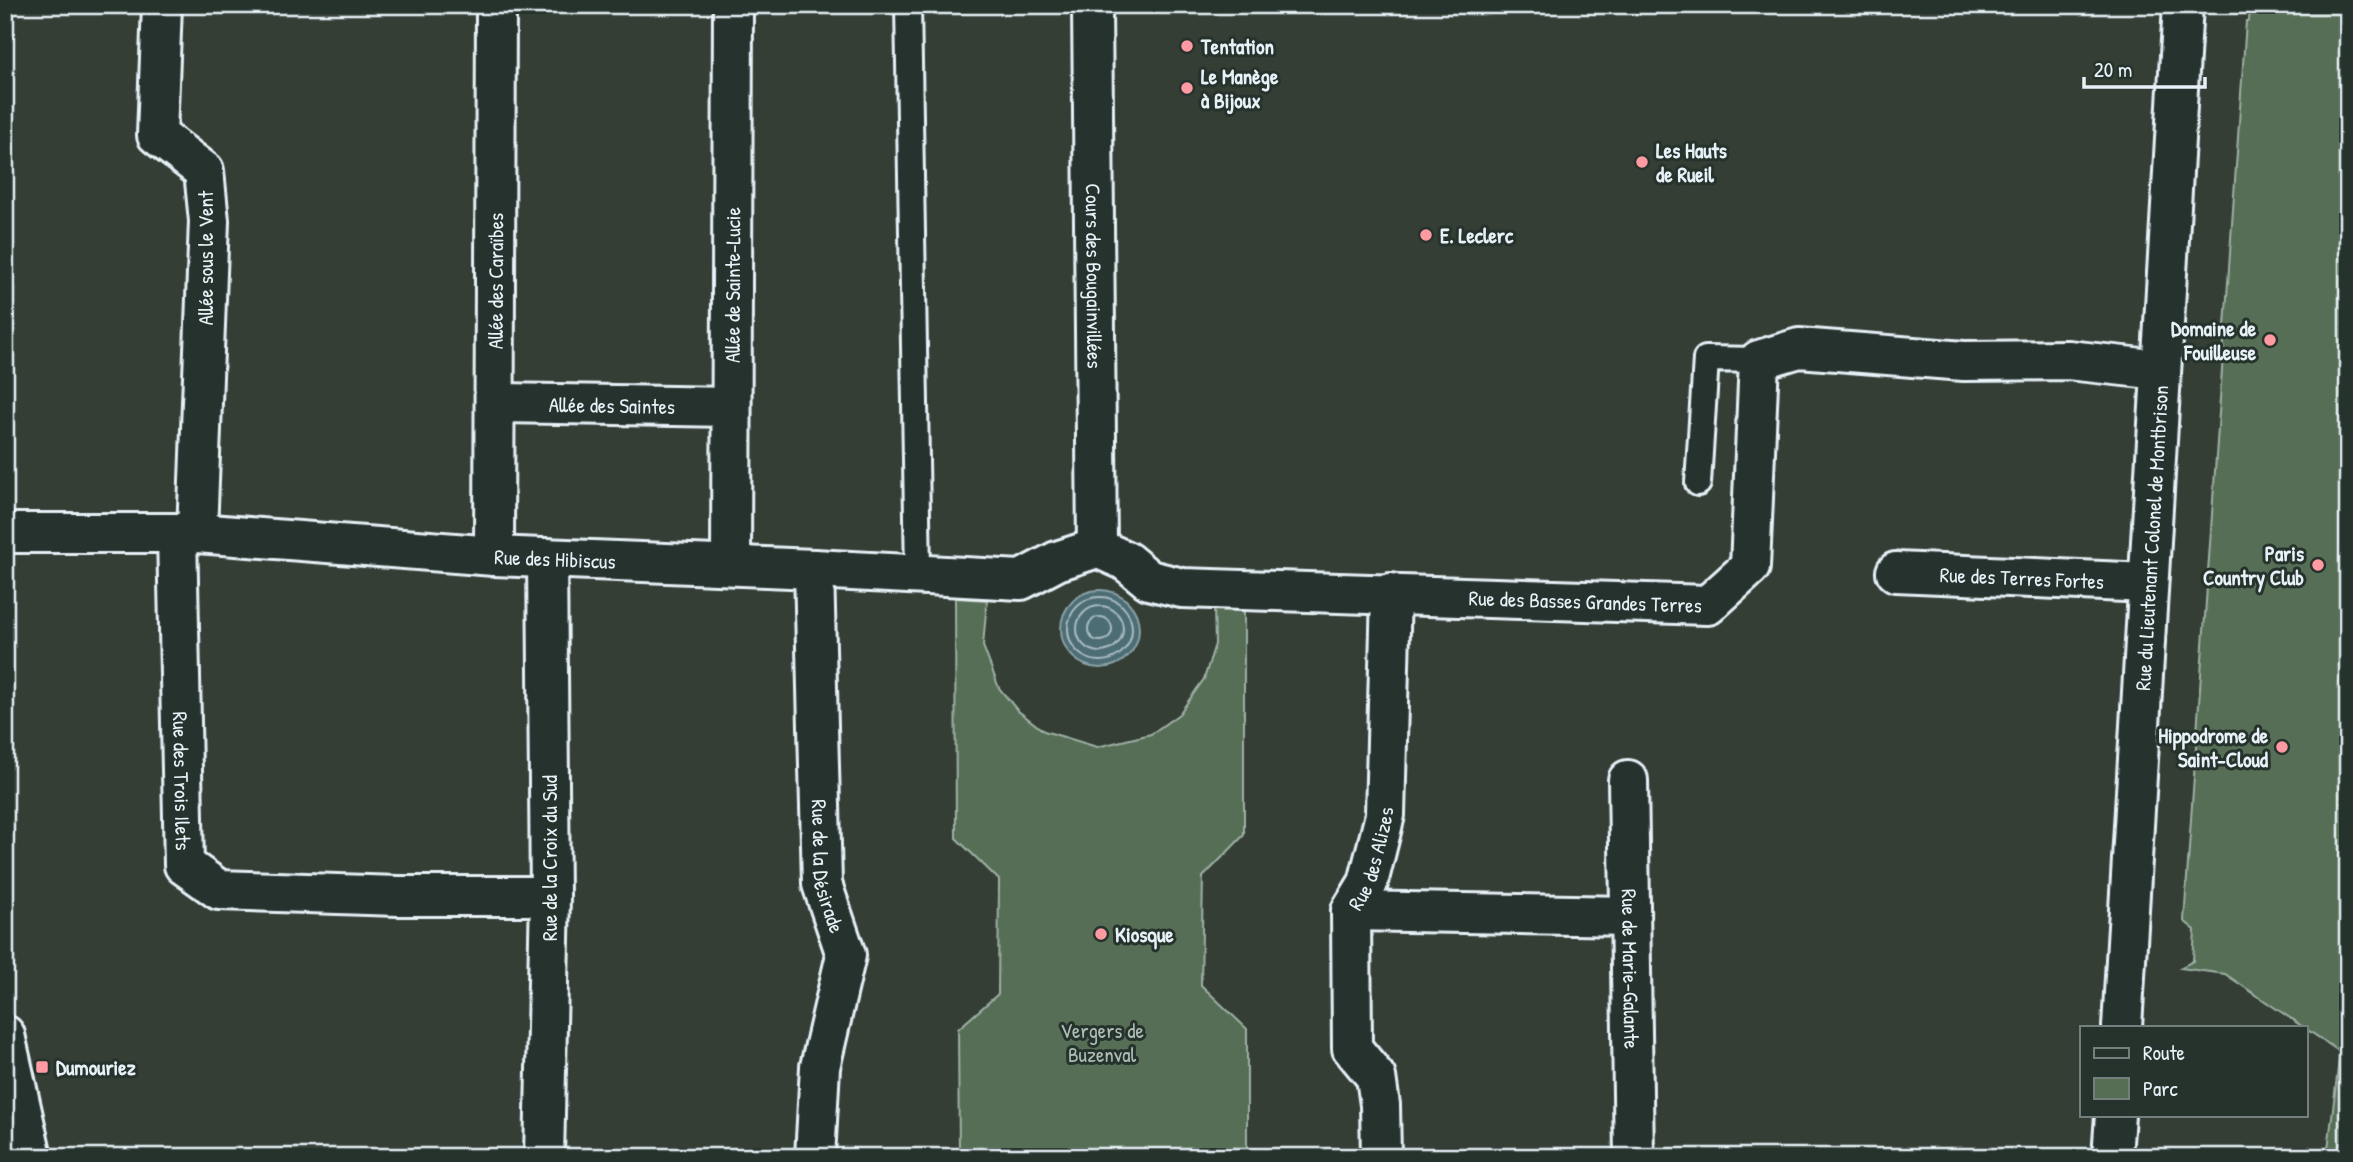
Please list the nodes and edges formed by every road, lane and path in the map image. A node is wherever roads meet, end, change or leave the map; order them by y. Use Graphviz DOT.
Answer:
graph roads {
  1 [pos="162,5"];
  2 [pos="496,5"];
  3 [pos="733,5"];
  4 [pos="908,5"];
  5 [pos="1092,5"];
  6 [pos="2183,5"];
  7 [pos="1759,360"];
  8 [pos="2161,370"];
  9 [pos="495,403"];
  10 [pos="731,407"];
  11 [pos="1698,483"];
  12 [pos="5,533"];
  13 [pos="187,533"];
  14 [pos="1097,548"];
  15 [pos="494,556"];
  16 [pos="547,558"];
  17 [pos="731,565"];
  18 [pos="814,569"];
  19 [pos="1896,572"];
  20 [pos="918,573"];
  21 [pos="2148,583"];
  22 [pos="1391,593"];
  23 [pos="1628,780"];
  24 [pos="550,896"];
  25 [pos="1351,911"];
  26 [pos="1630,916"];
  27 [pos="2122,1026"];
  28 [pos="5,1035"];
  29 [pos="2115,1116"];
  30 [pos="21,1140"];
  31 [pos="544,1157"];
  32 [pos="815,1157"];
  33 [pos="1381,1157"];
  34 [pos="1634,1157"];
  35 [pos="2112,1157"];
  1 -- 13 [label="street, Allée sous le Vent"];
  2 -- 9 [label="street, Allée des Caraïbes"];
  3 -- 10 [label="street, Allée de Sainte-Lucie"];
  4 -- 20 [label="lane"];
  5 -- 14 [label="street, Cours des Bougainvillées"];
  6 -- 8 [label="street, Rue du Lieutenant Colonel de Montbrison"];
  7 -- 8 [label="street"];
  7 -- 11 [label="lane"];
  7 -- 22 [label="street, Rue des Basses Grandes Terres"];
  8 -- 21 [label="street, Rue du Lieutenant Colonel de Montbrison"];
  9 -- 10 [label="street, Allée des Saintes"];
  9 -- 15 [label="street, Allée des Caraïbes"];
  10 -- 17 [label="street, Allée de Sainte-Lucie"];
  12 -- 13 [label="street, Rue des Hibiscus"];
  13 -- 15 [label="street, Rue des Hibiscus"];
  13 -- 24 [label="street, Rue des Trois Ilets"];
  14 -- 20 [label="street, Rue des Hibiscus"];
  14 -- 22 [label="street, Rue des Basses Grandes Terres"];
  15 -- 16 [label="street, Rue des Hibiscus"];
  16 -- 17 [label="street, Rue des Hibiscus"];
  16 -- 24 [label="street, Rue de la Croix du Sud"];
  17 -- 18 [label="street, Rue des Hibiscus"];
  18 -- 20 [label="street, Rue des Hibiscus"];
  18 -- 32 [label="street, Rue de la Désirade"];
  19 -- 21 [label="street, Rue des Terres Fortes"];
  21 -- 27 [label="street, Rue du Lieutenant Colonel de Montbrison"];
  22 -- 25 [label="street, Rue des Alizes"];
  23 -- 26 [label="street, Rue de Marie-Galante"];
  24 -- 31 [label="street, Rue de la Croix du Sud"];
  25 -- 26 [label="street"];
  25 -- 33 [label="street, Rue des Alizes"];
  26 -- 34 [label="street, Rue de Marie-Galante"];
  28 -- 30 [label="street"];
  29 -- 35 [label="street"];
}
